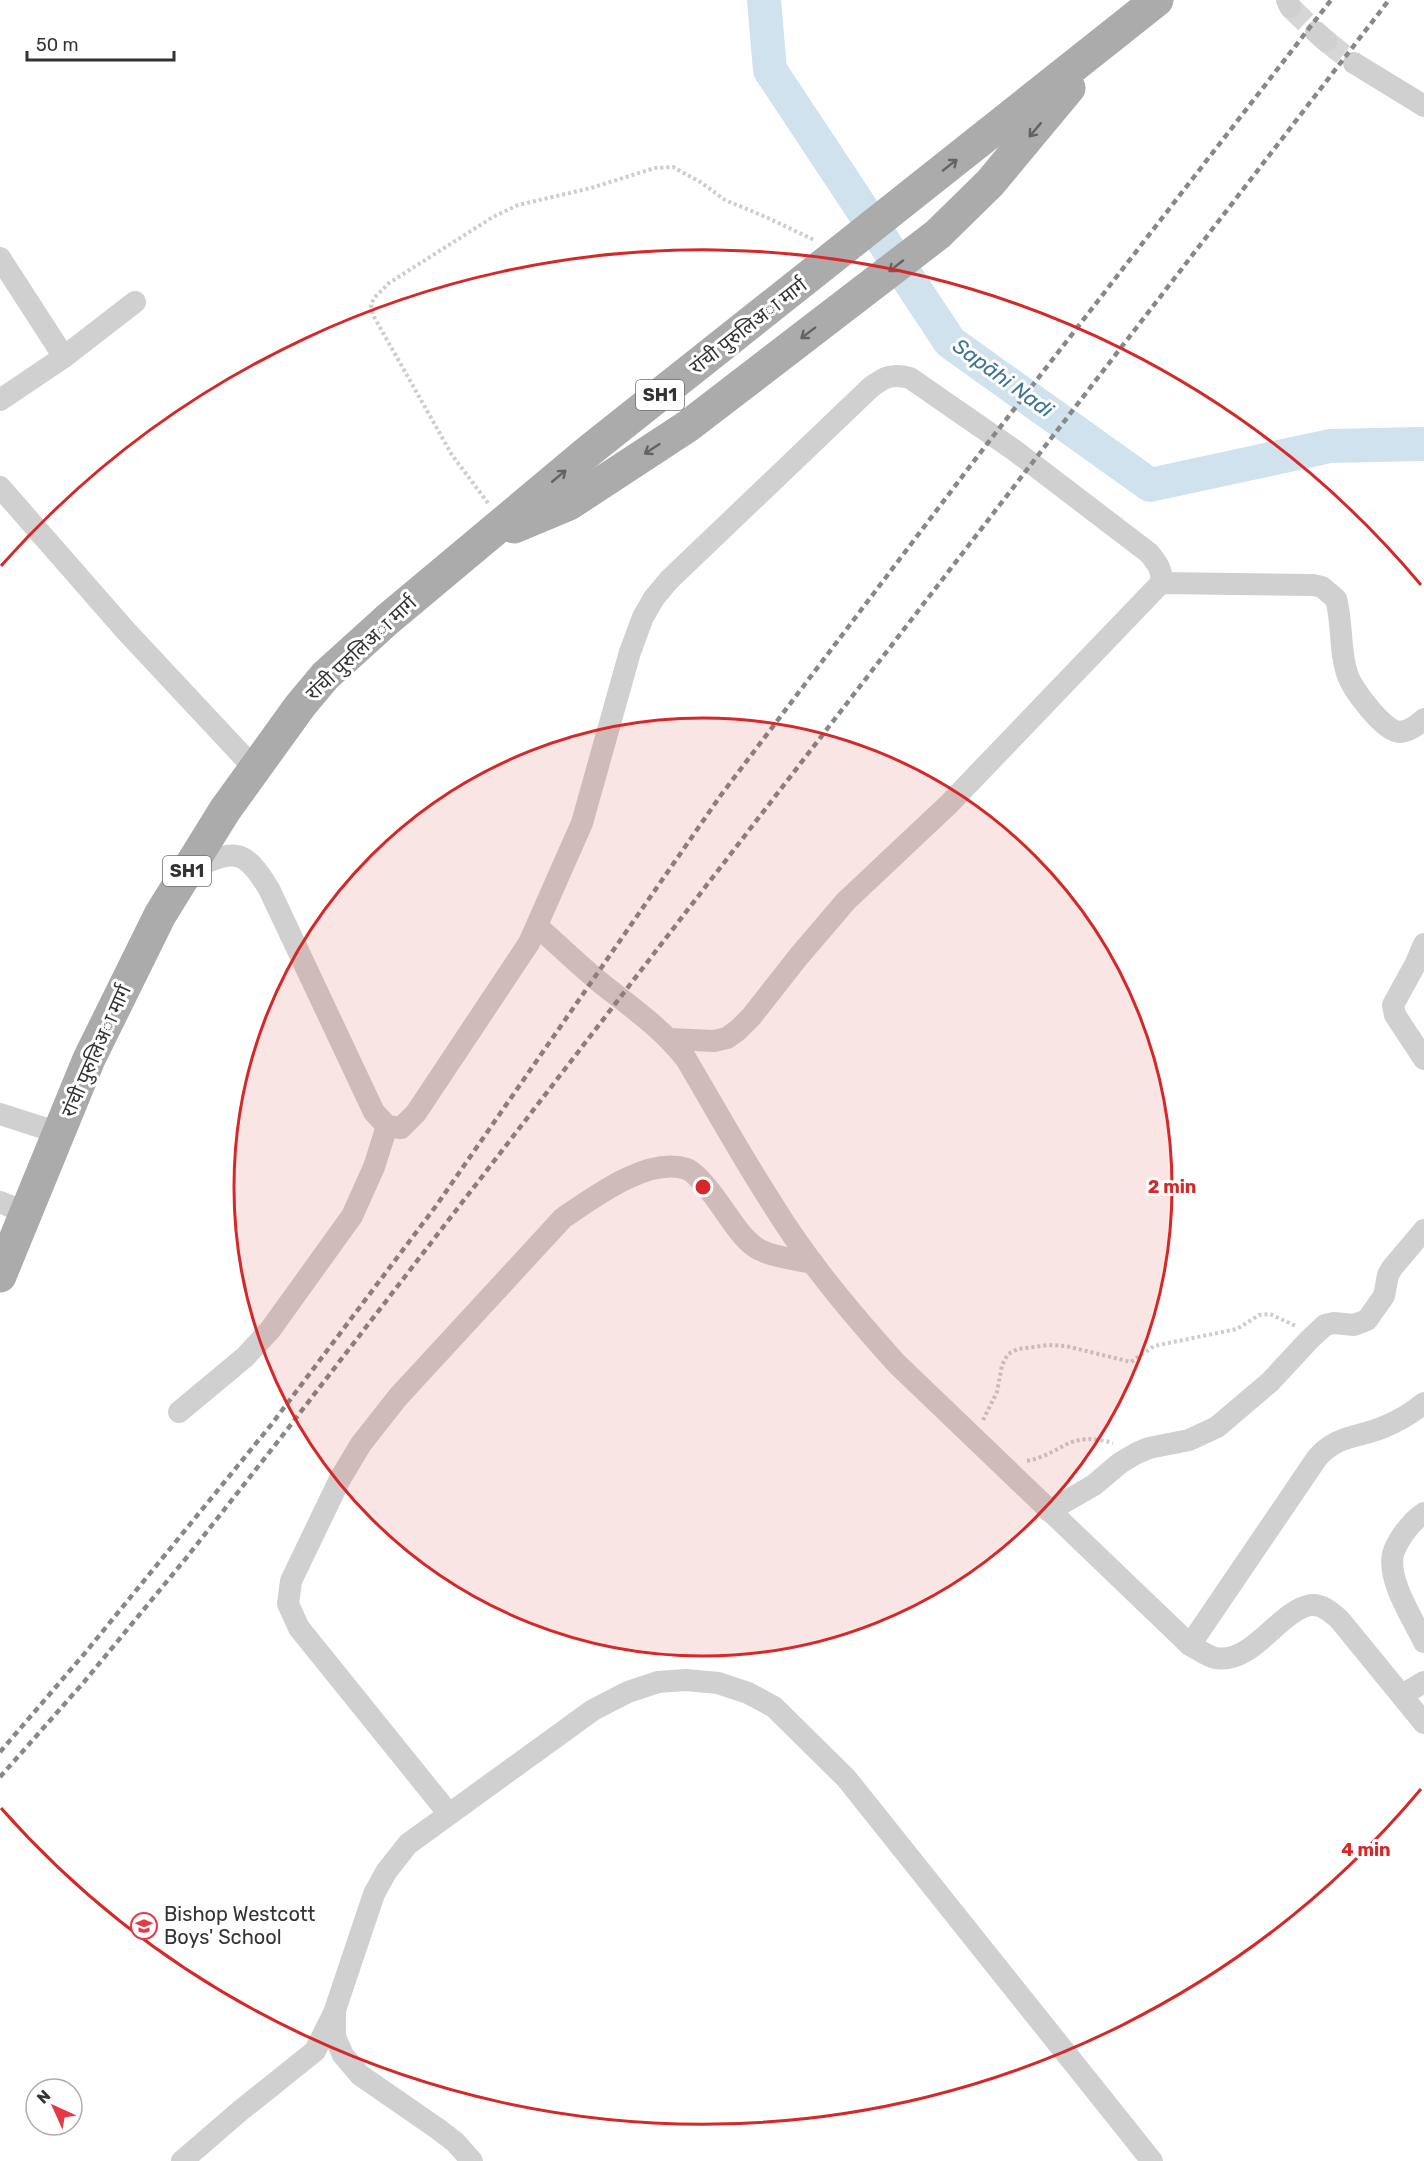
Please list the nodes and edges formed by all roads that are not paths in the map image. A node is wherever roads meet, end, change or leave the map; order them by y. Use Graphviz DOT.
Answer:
graph roads {
  1 [pos="1157,0"];
  2 [pos="1112,37"];
  3 [pos="1354,63"];
  4 [pos="1424,106"];
  5 [pos="0,258"];
  6 [pos="135,302"];
  7 [pos="64,357"];
  8 [pos="0,400"];
  9 [pos="0,487"];
  10 [pos="493,532"];
  11 [pos="1161,583"];
  12 [pos="1424,719"];
  13 [pos="255,769"];
  14 [pos="189,869"];
  15 [pos="537,926"];
  16 [pos="1424,944"];
  17 [pos="670,1039"];
  18 [pos="1424,1059"];
  19 [pos="0,1114"];
  20 [pos="387,1126"];
  21 [pos="59,1133"];
  22 [pos="13,1208"];
  23 [pos="1421,1237"];
  24 [pos="813,1263"];
  25 [pos="0,1276"];
  26 [pos="1424,1403"];
  27 [pos="179,1412"];
  28 [pos="1049,1511"];
  29 [pos="1424,1513"];
  30 [pos="1424,1642"];
  31 [pos="1190,1645"];
  32 [pos="1424,1682"];
  33 [pos="1402,1695"];
  34 [pos="1424,1723"];
  35 [pos="449,1814"];
  36 [pos="335,2010"];
  37 [pos="182,2161"];
  38 [pos="472,2161"];
  39 [pos="1152,2161"];
  1 -- 2 [label="main road, SH1"];
  10 -- 2 [label="main road, रांची पुरुलिअा मार्ग / SH1, one-way"];
  2 -- 10 [label="main road, SH1, one-way"];
  3 -- 4 [label="street"];
  5 -- 7 [label="street"];
  6 -- 7 [label="street"];
  7 -- 8 [label="street"];
  9 -- 13 [label="street"];
  10 -- 13 [label="main road, रांची पुरुलिअा मार्ग / SH1"];
  11 -- 12 [label="street"];
  11 -- 15 [label="street"];
  11 -- 17 [label="street"];
  13 -- 14 [label="main road, रांची पुरुलिअा मार्ग / SH1"];
  14 -- 20 [label="street"];
  14 -- 21 [label="main road, रांची पुरुलिअा मार्ग / SH1"];
  15 -- 17 [label="street"];
  15 -- 20 [label="street"];
  16 -- 18 [label="street"];
  17 -- 24 [label="street"];
  19 -- 21 [label="street"];
  20 -- 27 [label="street"];
  21 -- 22 [label="main road, रांची पुरुलिअा मार्ग / SH1"];
  22 -- 25 [label="main road, रांची पुरुलिअा मार्ग / SH1"];
  23 -- 28 [label="street"];
  24 -- 28 [label="street"];
  24 -- 35 [label="street"];
  26 -- 31 [label="street"];
  28 -- 31 [label="street"];
  29 -- 30 [label="street"];
  31 -- 33 [label="street"];
  32 -- 33 [label="street"];
  33 -- 34 [label="street"];
  35 -- 36 [label="street"];
  35 -- 39 [label="street"];
  36 -- 37 [label="street"];
  36 -- 38 [label="street"];
}
